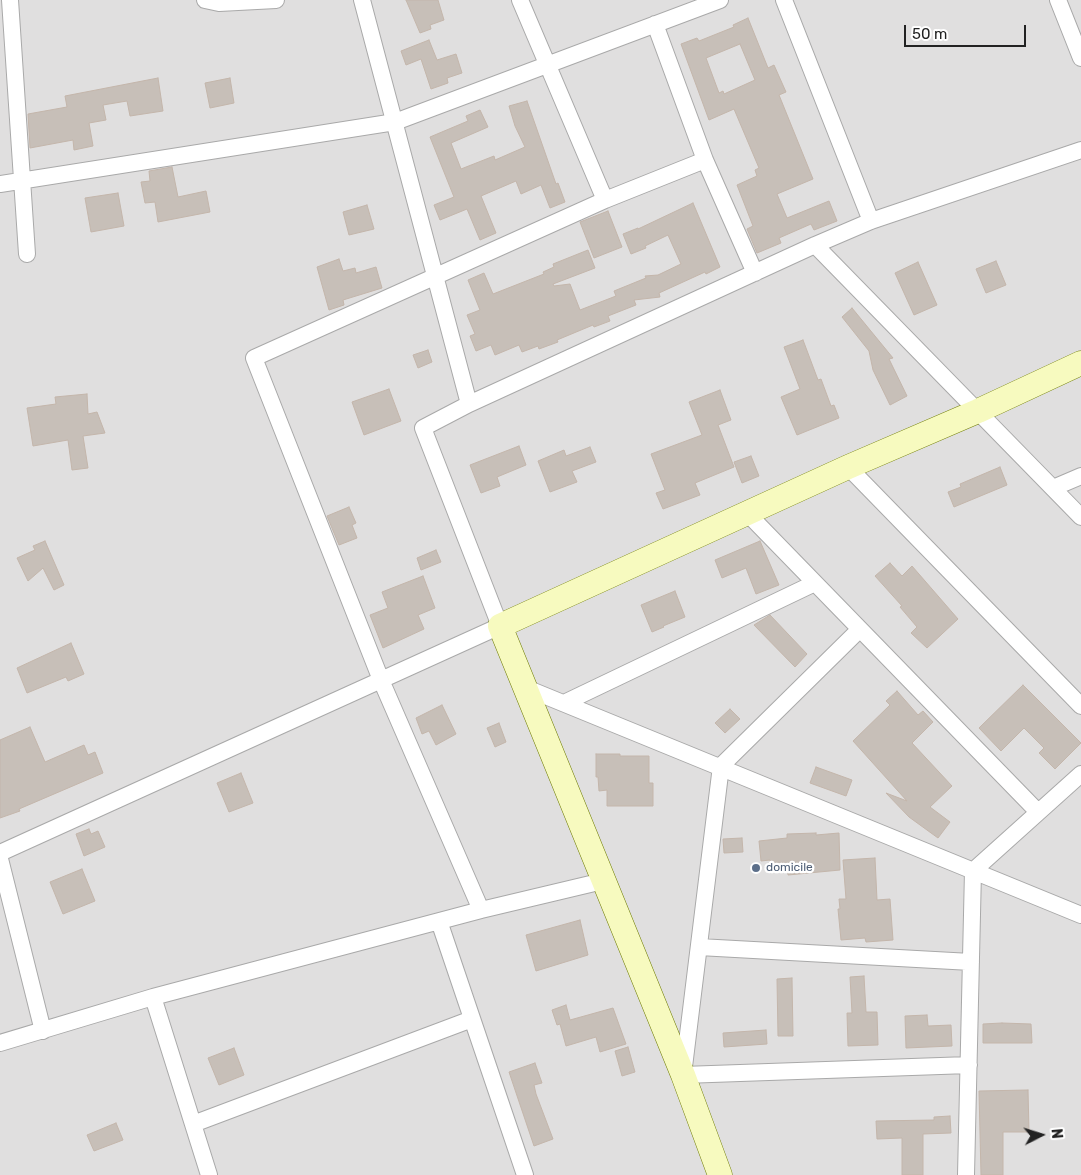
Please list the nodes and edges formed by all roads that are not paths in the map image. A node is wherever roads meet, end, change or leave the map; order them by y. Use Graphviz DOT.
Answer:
graph roads {
  1 [pos="10,0"];
  2 [pos="205,0"];
  3 [pos="276,0"];
  4 [pos="362,0"];
  5 [pos="520,0"];
  6 [pos="720,0"];
  7 [pos="784,0"];
  8 [pos="1058,0"];
  9 [pos="655,24"];
  10 [pos="1081,58"];
  11 [pos="547,65"];
  12 [pos="395,122"];
  13 [pos="1081,150"];
  14 [pos="705,160"];
  15 [pos="22,181"];
  16 [pos="0,184"];
  17 [pos="605,200"];
  18 [pos="871,221"];
  19 [pos="815,245"];
  20 [pos="27,254"];
  21 [pos="755,272"];
  22 [pos="437,276"];
  23 [pos="1081,363"];
  24 [pos="470,404"];
  25 [pos="978,411"];
  26 [pos="848,467"];
  27 [pos="1081,476"];
  28 [pos="1054,488"];
  29 [pos="747,513"];
  30 [pos="1081,517"];
  31 [pos="814,583"];
  32 [pos="500,626"];
  33 [pos="859,630"];
  34 [pos="380,680"];
  35 [pos="526,688"];
  36 [pos="564,703"];
  37 [pos="1081,706"];
  38 [pos="720,766"];
  39 [pos="1081,774"];
  40 [pos="1038,812"];
  41 [pos="0,853"];
  42 [pos="0,859"];
  43 [pos="973,871"];
  44 [pos="603,881"];
  45 [pos="481,910"];
  46 [pos="1081,915"];
  47 [pos="439,921"];
  48 [pos="699,947"];
  49 [pos="971,962"];
  50 [pos="153,998"];
  51 [pos="472,1019"];
  52 [pos="43,1031"];
  53 [pos="0,1043"];
  54 [pos="969,1064"];
  55 [pos="683,1075"];
  56 [pos="193,1124"];
  57 [pos="209,1175"];
  58 [pos="525,1175"];
  59 [pos="720,1175"];
  60 [pos="966,1175"];
  1 -- 15 [label="street"];
  2 -- 3 [label="street"];
  4 -- 12 [label="street"];
  5 -- 11 [label="street"];
  6 -- 9 [label="street"];
  7 -- 18 [label="street"];
  8 -- 10 [label="street"];
  9 -- 11 [label="street"];
  9 -- 14 [label="street"];
  11 -- 12 [label="street"];
  11 -- 17 [label="street"];
  12 -- 15 [label="street"];
  12 -- 22 [label="street"];
  13 -- 18 [label="street"];
  14 -- 17 [label="street"];
  14 -- 21 [label="street"];
  15 -- 16 [label="street"];
  15 -- 20 [label="street"];
  17 -- 22 [label="street"];
  18 -- 19 [label="street"];
  19 -- 21 [label="street"];
  19 -- 25 [label="street"];
  21 -- 24 [label="street"];
  22 -- 24 [label="street"];
  22 -- 34 [label="street"];
  23 -- 25 [label="street"];
  24 -- 32 [label="street"];
  25 -- 26 [label="street"];
  25 -- 28 [label="street"];
  26 -- 29 [label="street"];
  26 -- 37 [label="street"];
  27 -- 28 [label="street"];
  28 -- 30 [label="street"];
  29 -- 31 [label="street"];
  29 -- 32 [label="street"];
  31 -- 33 [label="street"];
  31 -- 36 [label="street"];
  32 -- 34 [label="street"];
  32 -- 35 [label="street"];
  33 -- 38 [label="street"];
  33 -- 40 [label="street"];
  34 -- 41 [label="street"];
  34 -- 45 [label="street"];
  35 -- 36 [label="street"];
  35 -- 44 [label="street"];
  36 -- 38 [label="street"];
  38 -- 43 [label="street"];
  38 -- 48 [label="street"];
  39 -- 40 [label="street"];
  40 -- 43 [label="street"];
  42 -- 52 [label="street"];
  43 -- 46 [label="street"];
  43 -- 49 [label="street"];
  44 -- 45 [label="street"];
  44 -- 55 [label="street"];
  45 -- 47 [label="street"];
  47 -- 50 [label="street"];
  47 -- 51 [label="street"];
  48 -- 49 [label="street"];
  48 -- 55 [label="street"];
  49 -- 54 [label="street"];
  50 -- 52 [label="street"];
  50 -- 56 [label="street"];
  51 -- 56 [label="street"];
  51 -- 58 [label="street"];
  52 -- 53 [label="street"];
  54 -- 55 [label="street"];
  54 -- 60 [label="street"];
  55 -- 59 [label="street"];
  56 -- 57 [label="street"];
}
